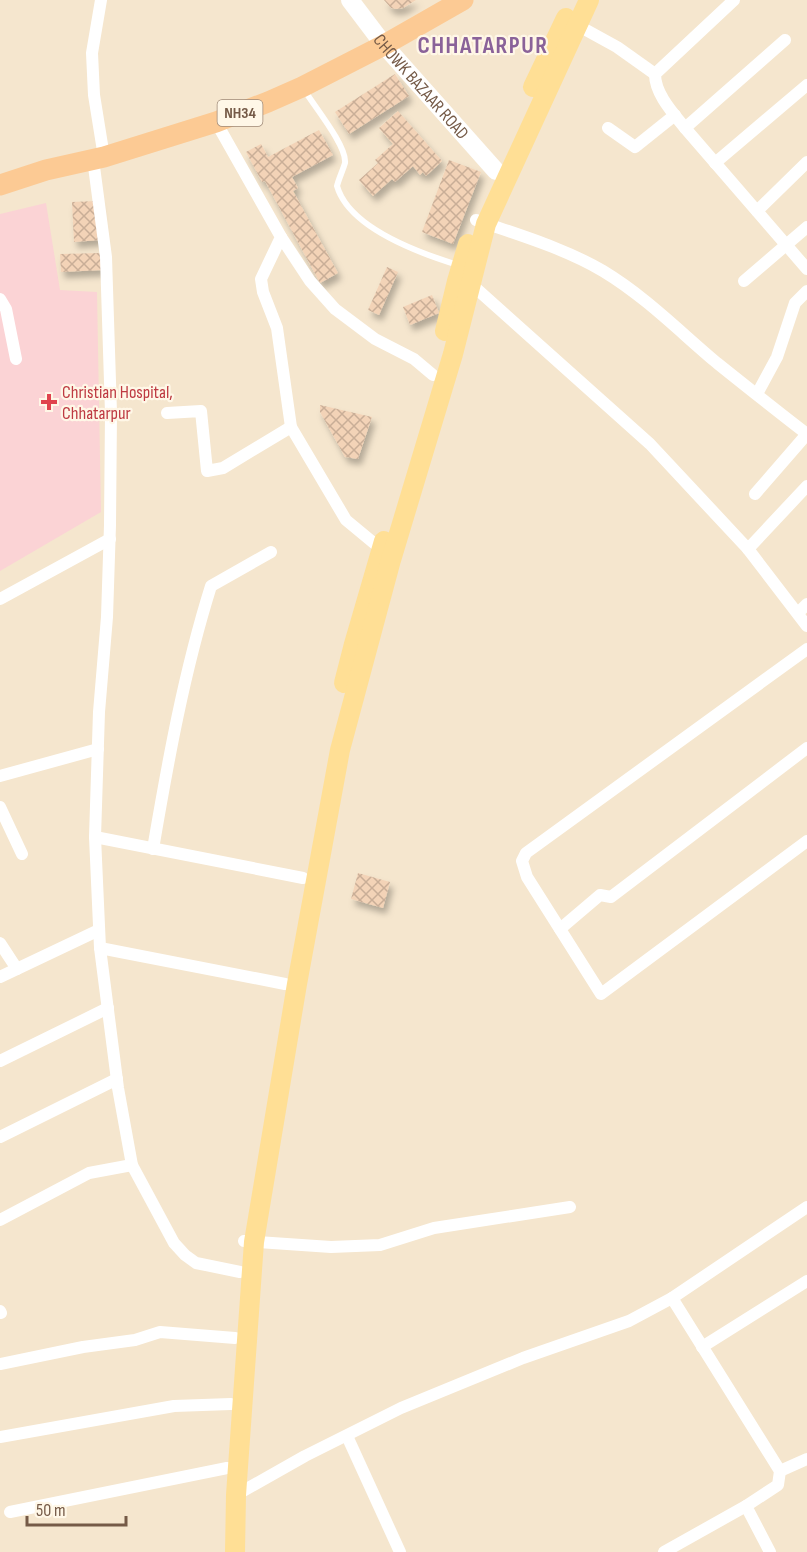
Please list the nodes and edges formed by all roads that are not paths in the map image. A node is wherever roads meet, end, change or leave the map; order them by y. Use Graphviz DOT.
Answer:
graph roads {
  1 [pos="101,0"];
  2 [pos="350,0"];
  3 [pos="463,0"];
  4 [pos="575,0"];
  5 [pos="589,0"];
  6 [pos="734,0"];
  7 [pos="577,26"];
  8 [pos="785,40"];
  9 [pos="384,45"];
  10 [pos="655,74"];
  11 [pos="807,85"];
  12 [pos="302,87"];
  13 [pos="675,115"];
  14 [pos="216,122"];
  15 [pos="608,128"];
  16 [pos="685,128"];
  17 [pos="98,158"];
  18 [pos="807,162"];
  19 [pos="715,163"];
  20 [pos="496,171"];
  21 [pos="0,185"];
  22 [pos="757,211"];
  23 [pos="481,222"];
  24 [pos="807,227"];
  25 [pos="281,237"];
  26 [pos="786,245"];
  27 [pos="807,269"];
  28 [pos="463,276"];
  29 [pos="744,281"];
  30 [pos="807,291"];
  31 [pos="0,299"];
  32 [pos="16,359"];
  33 [pos="433,375"];
  34 [pos="757,394"];
  35 [pos="167,414"];
  36 [pos="291,427"];
  37 [pos="807,434"];
  38 [pos="807,486"];
  39 [pos="755,494"];
  40 [pos="110,538"];
  41 [pos="381,549"];
  42 [pos="748,549"];
  43 [pos="271,552"];
  44 [pos="0,599"];
  45 [pos="807,604"];
  46 [pos="798,613"];
  47 [pos="807,626"];
  48 [pos="807,649"];
  49 [pos="807,748"];
  50 [pos="98,749"];
  51 [pos="0,776"];
  52 [pos="0,807"];
  53 [pos="94,837"];
  54 [pos="807,841"];
  55 [pos="153,849"];
  56 [pos="22,854"];
  57 [pos="303,878"];
  58 [pos="560,929"];
  59 [pos="99,930"];
  60 [pos="0,944"];
  61 [pos="100,948"];
  62 [pos="17,969"];
  63 [pos="0,977"];
  64 [pos="285,984"];
  65 [pos="108,1008"];
  66 [pos="0,1061"];
  67 [pos="117,1080"];
  68 [pos="0,1137"];
  69 [pos="132,1165"];
  70 [pos="570,1207"];
  71 [pos="807,1207"];
  72 [pos="0,1220"];
  73 [pos="249,1241"];
  74 [pos="240,1272"];
  75 [pos="807,1281"];
  76 [pos="672,1298"];
  77 [pos="235,1338"];
  78 [pos="702,1347"];
  79 [pos="0,1364"];
  80 [pos="231,1404"];
  81 [pos="346,1436"];
  82 [pos="0,1437"];
  83 [pos="807,1459"];
  84 [pos="227,1468"];
  85 [pos="780,1471"];
  86 [pos="236,1495"];
  87 [pos="746,1506"];
  88 [pos="10,1512"];
  89 [pos="225,1552"];
  90 [pos="235,1552"];
  91 [pos="400,1552"];
  92 [pos="664,1552"];
  93 [pos="770,1552"];
  1 -- 17 [label="street"];
  2 -- 9 [label="main road, CHOWK BAZAAR ROAD"];
  3 -- 9 [label="highway, NH34"];
  4 -- 20 [label="main road"];
  5 -- 7 [label="main road"];
  6 -- 10 [label="street"];
  7 -- 10 [label="street"];
  7 -- 23 [label="main road"];
  8 -- 16 [label="street"];
  9 -- 12 [label="highway, NH34"];
  9 -- 20 [label="main road, CHOWK BAZAAR ROAD"];
  10 -- 13 [label="street"];
  11 -- 19 [label="street"];
  12 -- 14 [label="highway, NH34"];
  12 -- 28 [label="lane"];
  13 -- 15 [label="street"];
  13 -- 16 [label="street"];
  14 -- 17 [label="highway, NH34"];
  14 -- 25 [label="street"];
  16 -- 19 [label="street"];
  17 -- 21 [label="highway, NH34"];
  17 -- 40 [label="street"];
  18 -- 22 [label="street"];
  19 -- 22 [label="street"];
  20 -- 23 [label="main road"];
  22 -- 26 [label="street"];
  23 -- 28 [label="main road"];
  23 -- 34 [label="street"];
  24 -- 26 [label="street"];
  25 -- 33 [label="street"];
  25 -- 36 [label="street"];
  26 -- 27 [label="street"];
  26 -- 29 [label="street"];
  28 -- 33 [label="main road"];
  28 -- 42 [label="street"];
  28 -- 73 [label="main road"];
  30 -- 34 [label="street"];
  31 -- 32 [label="street"];
  33 -- 41 [label="main road"];
  34 -- 37 [label="street"];
  35 -- 36 [label="street"];
  36 -- 41 [label="street"];
  37 -- 39 [label="street"];
  38 -- 42 [label="street"];
  40 -- 44 [label="street"];
  40 -- 50 [label="street"];
  41 -- 57 [label="main road"];
  42 -- 46 [label="street"];
  43 -- 55 [label="street"];
  45 -- 46 [label="street"];
  46 -- 47 [label="street"];
  48 -- 58 [label="street"];
  49 -- 58 [label="street"];
  50 -- 51 [label="street"];
  50 -- 53 [label="street"];
  52 -- 56 [label="street"];
  53 -- 55 [label="street"];
  53 -- 59 [label="street"];
  54 -- 58 [label="street"];
  55 -- 57 [label="street"];
  57 -- 64 [label="main road"];
  59 -- 61 [label="street"];
  59 -- 62 [label="street"];
  60 -- 62 [label="street"];
  61 -- 64 [label="street"];
  61 -- 65 [label="street"];
  62 -- 63 [label="street"];
  64 -- 73 [label="main road"];
  65 -- 66 [label="street"];
  65 -- 67 [label="street"];
  67 -- 68 [label="street"];
  67 -- 69 [label="street"];
  69 -- 72 [label="street"];
  69 -- 74 [label="street"];
  70 -- 73 [label="street"];
  71 -- 76 [label="street"];
  73 -- 74 [label="main road"];
  73 -- 86 [label="main road"];
  74 -- 77 [label="main road"];
  75 -- 78 [label="street"];
  76 -- 78 [label="street"];
  76 -- 81 [label="street"];
  77 -- 79 [label="street"];
  77 -- 80 [label="main road"];
  78 -- 85 [label="street"];
  80 -- 82 [label="street"];
  80 -- 84 [label="main road"];
  81 -- 86 [label="street"];
  81 -- 91 [label="street"];
  83 -- 85 [label="street"];
  84 -- 88 [label="street"];
  84 -- 89 [label="main road"];
  85 -- 87 [label="street"];
  86 -- 90 [label="main road"];
  87 -- 92 [label="street"];
  87 -- 93 [label="street"];
}
